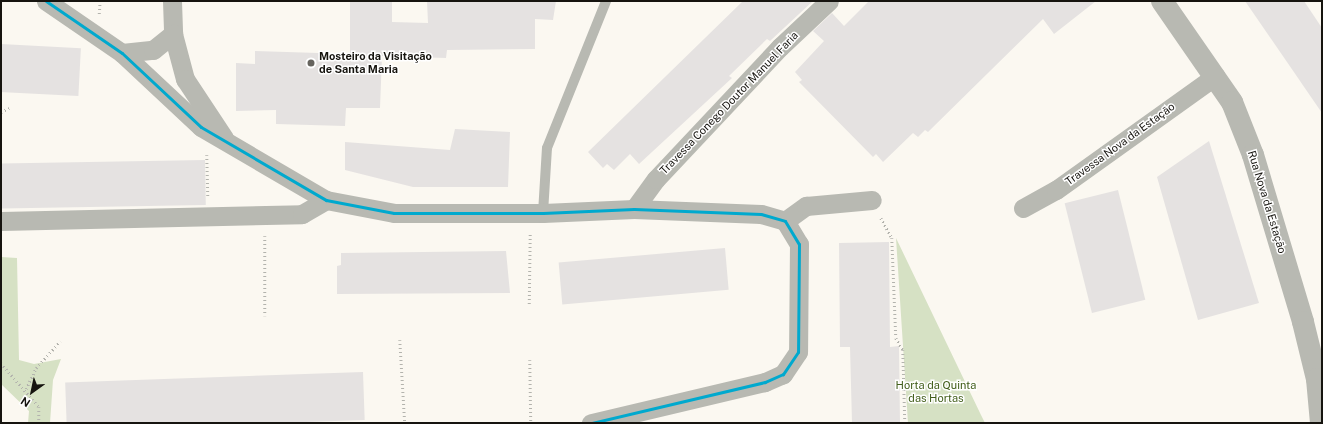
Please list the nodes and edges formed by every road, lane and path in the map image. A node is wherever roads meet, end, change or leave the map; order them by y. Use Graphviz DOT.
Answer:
graph roads {
  1 [pos="46,1"];
  2 [pos="100,1"];
  3 [pos="172,1"];
  4 [pos="606,1"];
  5 [pos="829,1"];
  6 [pos="1162,1"];
  7 [pos="101,6"];
  8 [pos="173,34"];
  9 [pos="122,53"];
  10 [pos="1215,76"];
  11 [pos="9,108"];
  12 [pos="1,112"];
  13 [pos="227,142"];
  14 [pos="207,148"];
  15 [pos="326,200"];
  16 [pos="872,200"];
  17 [pos="208,205"];
  18 [pos="1023,208"];
  19 [pos="634,209"];
  20 [pos="543,213"];
  21 [pos="1,221"];
  22 [pos="785,221"];
  23 [pos="530,229"];
  24 [pos="265,235"];
  25 [pos="529,304"];
  26 [pos="265,316"];
  27 [pos="400,340"];
  28 [pos="60,341"];
  29 [pos="530,360"];
  30 [pos="1,363"];
  31 [pos="26,389"];
  32 [pos="39,423"];
  33 [pos="405,423"];
  34 [pos="531,423"];
  35 [pos="591,423"];
  36 [pos="905,423"];
  37 [pos="1321,423"];
  1 -- 9 [label="street"];
  2 -- 7 [label="path"];
  3 -- 8 [label="street"];
  4 -- 20 [label="lane"];
  5 -- 19 [label="street, Travessa Conego Doutor Manuel Faria"];
  6 -- 10 [label="street, Rua Nova da Estação"];
  8 -- 9 [label="street"];
  8 -- 13 [label="street"];
  9 -- 13 [label="street"];
  10 -- 18 [label="street, Travessa Nova da Estação"];
  10 -- 37 [label="street, Rua Nova da Estação"];
  11 -- 12 [label="path"];
  13 -- 15 [label="street"];
  14 -- 17 [label="path"];
  15 -- 20 [label="street"];
  15 -- 21 [label="street"];
  16 -- 22 [label="street"];
  16 -- 36 [label="path"];
  19 -- 20 [label="street"];
  19 -- 22 [label="street"];
  22 -- 35 [label="street"];
  23 -- 25 [label="path"];
  24 -- 26 [label="path"];
  27 -- 33 [label="path"];
  28 -- 31 [label="path"];
  29 -- 34 [label="path"];
  30 -- 31 [label="path"];
  31 -- 32 [label="path"];
}
